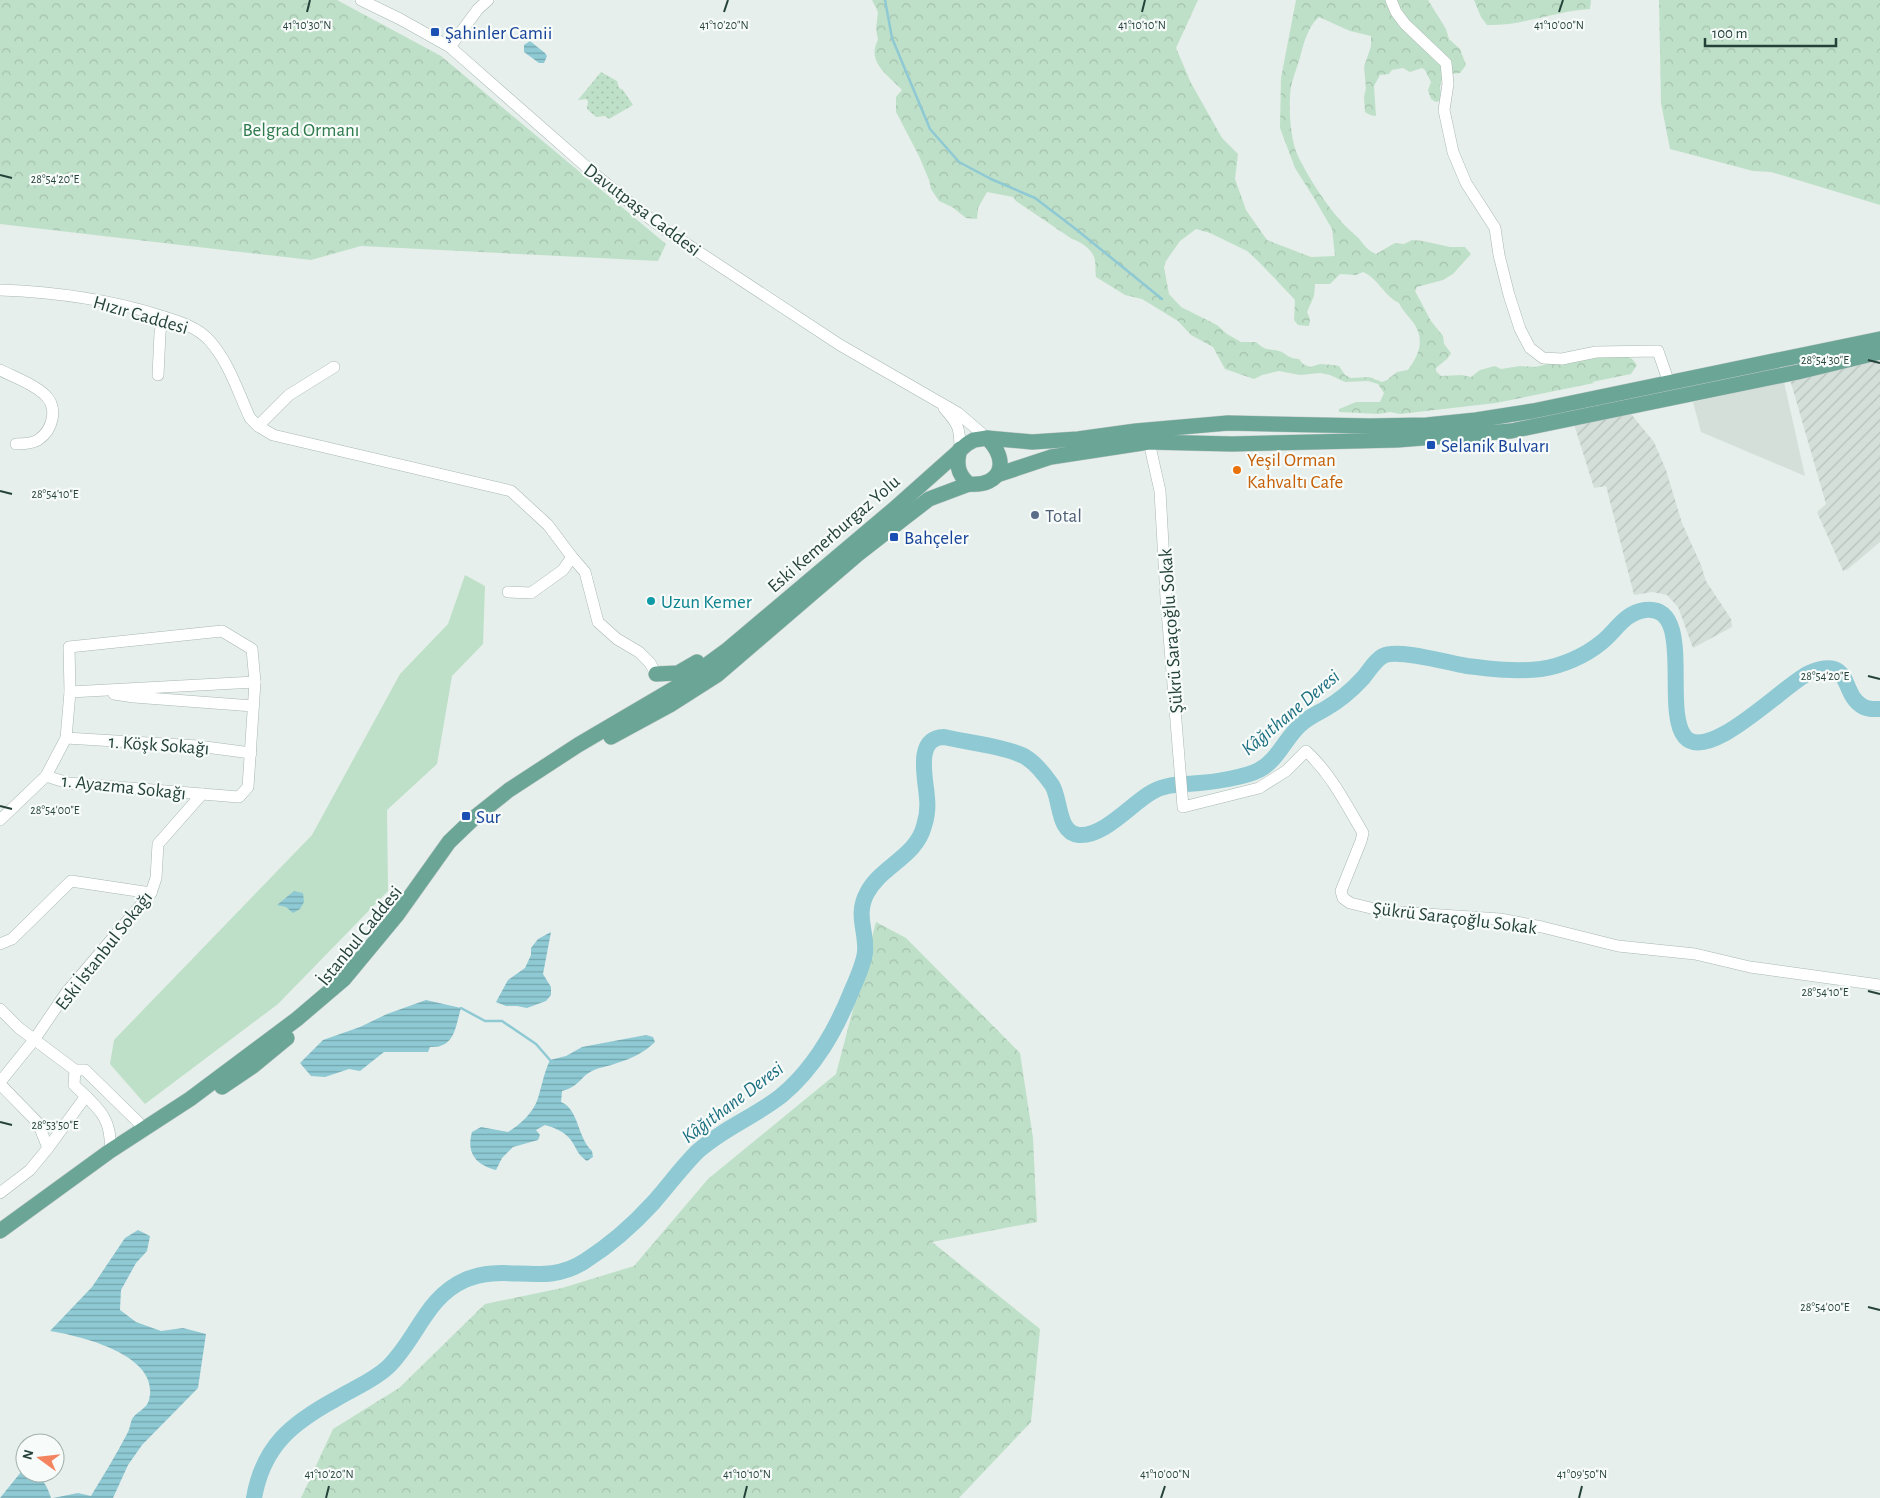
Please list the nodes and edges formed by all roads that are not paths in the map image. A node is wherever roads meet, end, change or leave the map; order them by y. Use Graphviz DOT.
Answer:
graph roads {
  1 [pos="361,0"];
  2 [pos="488,0"];
  3 [pos="1391,0"];
  4 [pos="450,47"];
  5 [pos="0,290"];
  6 [pos="163,317"];
  7 [pos="1880,339"];
  8 [pos="1880,352"];
  9 [pos="334,367"];
  10 [pos="0,370"];
  11 [pos="158,375"];
  12 [pos="1669,383"];
  13 [pos="939,403"];
  14 [pos="258,426"];
  15 [pos="987,438"];
  16 [pos="1149,442"];
  17 [pos="16,444"];
  18 [pos="960,449"];
  19 [pos="997,475"];
  20 [pos="969,484"];
  21 [pos="572,557"];
  22 [pos="508,592"];
  23 [pos="727,650"];
  24 [pos="656,674"];
  25 [pos="255,682"];
  26 [pos="70,692"];
  27 [pos="100,692"];
  28 [pos="666,698"];
  29 [pos="254,706"];
  30 [pos="66,738"];
  31 [pos="251,753"];
  32 [pos="46,776"];
  33 [pos="202,794"];
  34 [pos="0,820"];
  35 [pos="151,893"];
  36 [pos="0,944"];
  37 [pos="1880,985"];
  38 [pos="0,1008"];
  39 [pos="34,1040"];
  40 [pos="75,1070"];
  41 [pos="0,1083"];
  42 [pos="86,1096"];
  43 [pos="145,1133"];
  44 [pos="48,1148"];
  45 [pos="110,1151"];
  46 [pos="0,1193"];
  47 [pos="0,1231"];
  48 [pos="0,1243"];
  1 -- 4 [label="street, Davutpaşa Caddesi"];
  2 -- 4 [label="street"];
  3 -- 12 [label="street"];
  4 -- 13 [label="street, Davutpaşa Caddesi"];
  5 -- 6 [label="street, Hızır Caddesi"];
  6 -- 11 [label="street"];
  6 -- 14 [label="street, Hızır Caddesi"];
  7 -- 12 [label="main road"];
  8 -- 16 [label="main road"];
  9 -- 14 [label="street"];
  10 -- 17 [label="street"];
  12 -- 15 [label="main road"];
  13 -- 15 [label="street, Davutpaşa Caddesi"];
  13 -- 18 [label="street"];
  14 -- 21 [label="street"];
  15 -- 18 [label="main road"];
  15 -- 19 [label="main road"];
  16 -- 19 [label="main road"];
  16 -- 37 [label="street, Şükrü Saraçoğlu Sokak"];
  18 -- 20 [label="main road"];
  18 -- 23 [label="main road, Eski Kemerburgaz Yolu"];
  19 -- 20 [label="main road"];
  20 -- 28 [label="main road, Eski Kemerburgaz Yolu"];
  21 -- 22 [label="street"];
  21 -- 24 [label="street"];
  23 -- 24 [label="main road"];
  23 -- 28 [label="main road, Eski Kemerburgaz Yolu"];
  24 -- 28 [label="main road"];
  25 -- 26 [label="street"];
  25 -- 27 [label="street"];
  25 -- 29 [label="street"];
  26 -- 27 [label="street"];
  26 -- 30 [label="street"];
  27 -- 29 [label="street"];
  28 -- 43 [label="main road, İstanbul Caddesi"];
  29 -- 31 [label="street"];
  30 -- 31 [label="street, 1. Köşk Sokağı"];
  30 -- 32 [label="street"];
  31 -- 33 [label="street"];
  32 -- 33 [label="street, 1. Ayazma Sokağı"];
  32 -- 34 [label="street"];
  33 -- 35 [label="street, Eski İstanbul Sokağı"];
  35 -- 36 [label="street"];
  35 -- 39 [label="street, Eski İstanbul Sokağı"];
  38 -- 39 [label="street"];
  39 -- 40 [label="street"];
  39 -- 41 [label="street, Eski İstanbul Sokağı"];
  40 -- 42 [label="street"];
  40 -- 43 [label="street"];
  41 -- 44 [label="street"];
  42 -- 44 [label="street"];
  42 -- 45 [label="street"];
  43 -- 45 [label="main road, İstanbul Caddesi"];
  43 -- 48 [label="main road, İstanbul Caddesi"];
  44 -- 46 [label="street"];
  45 -- 47 [label="main road, İstanbul Caddesi"];
}
